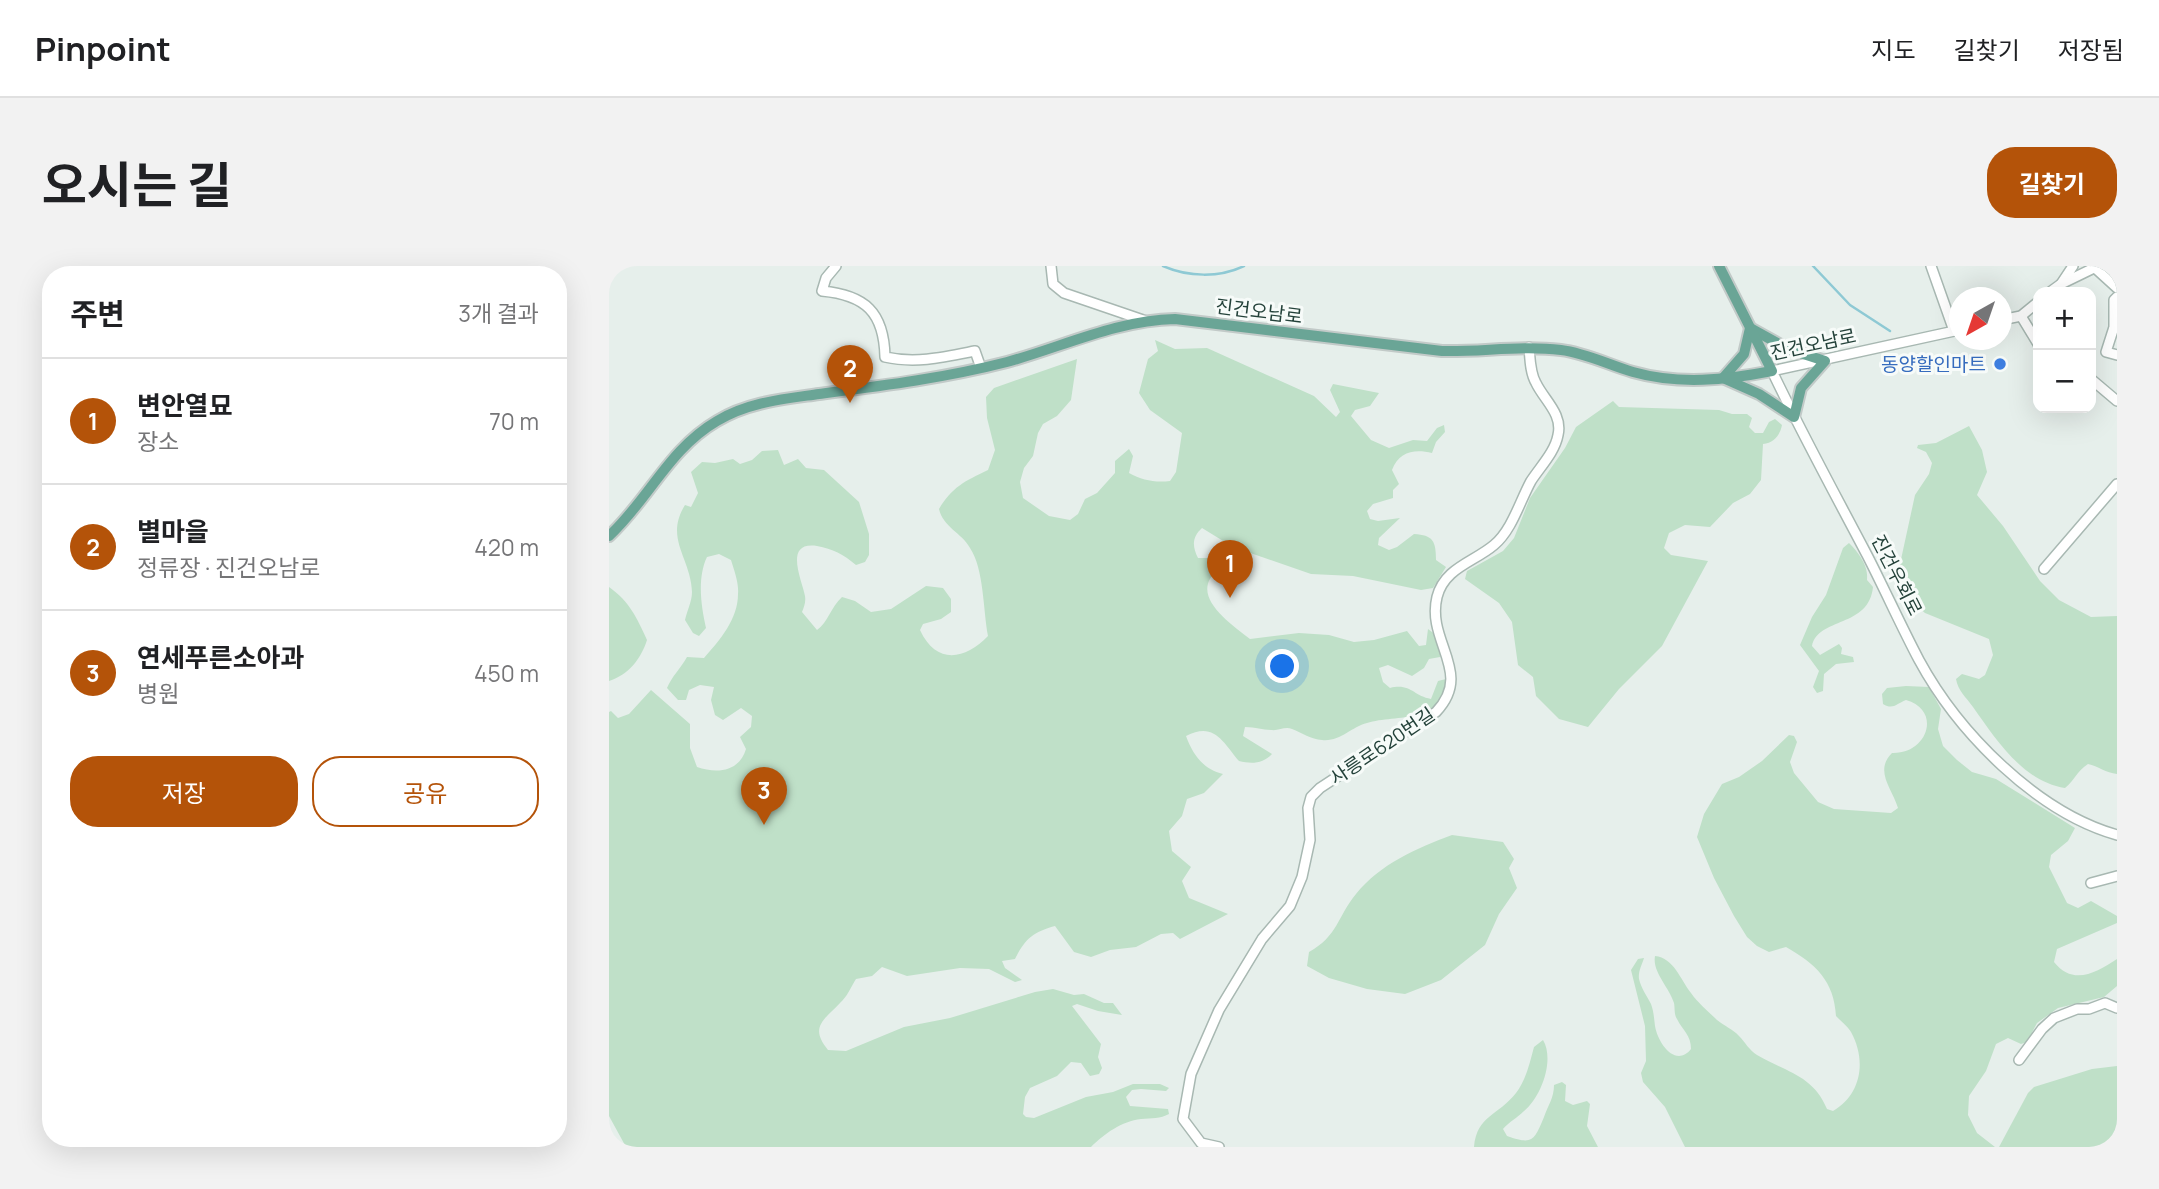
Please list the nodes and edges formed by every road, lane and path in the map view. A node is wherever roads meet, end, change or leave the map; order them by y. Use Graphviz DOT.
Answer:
graph roads {
  1 [pos="836,266"];
  2 [pos="1051,266"];
  3 [pos="1719,266"];
  4 [pos="1931,266"];
  5 [pos="2073,266"];
  6 [pos="2097,267"];
  7 [pos="2061,284"];
  8 [pos="2057,287"];
  9 [pos="2117,288"];
  10 [pos="2117,297"];
  11 [pos="2033,306"];
  12 [pos="1949,311"];
  13 [pos="2021,316"];
  14 [pos="2012,318"];
  15 [pos="1146,321"];
  16 [pos="1750,328"];
  17 [pos="1949,332"];
  18 [pos="2033,336"];
  19 [pos="1529,347"];
  20 [pos="2117,355"];
  21 [pos="1825,361"];
  22 [pos="981,368"];
  23 [pos="1772,371"];
  24 [pos="1723,378"];
  25 [pos="2096,383"];
  26 [pos="2117,401"];
  27 [pos="1794,417"];
  28 [pos="2117,484"];
  29 [pos="609,536"];
  30 [pos="2044,569"];
  31 [pos="2117,835"];
  32 [pos="2117,876"];
  33 [pos="2091,883"];
  34 [pos="2117,1008"];
  35 [pos="2019,1060"];
  36 [pos="1219,1147"];
  1 -- 22 [label="street"];
  2 -- 15 [label="street"];
  3 -- 16 [label="main road, 진건우회로"];
  4 -- 12 [label="street"];
  5 -- 7 [label="street"];
  6 -- 7 [label="street"];
  6 -- 9 [label="street"];
  7 -- 8 [label="street"];
  10 -- 20 [label="street"];
  11 -- 13 [label="street"];
  13 -- 14 [label="street"];
  13 -- 18 [label="street"];
  15 -- 19 [label="main road, 진건오남로"];
  15 -- 22 [label="main road, 진건오남로"];
  16 -- 21 [label="main road"];
  16 -- 23 [label="main road, 진건우회로"];
  16 -- 24 [label="main road"];
  17 -- 21 [label="street, 진건오남로"];
  19 -- 24 [label="main road, 진건오남로"];
  19 -- 36 [label="street, 사릉로620번길"];
  21 -- 23 [label="street, 진건오남로"];
  21 -- 27 [label="main road"];
  22 -- 29 [label="main road, 진건오남로"];
  23 -- 24 [label="main road, 진건오남로"];
  23 -- 27 [label="street, 진건우회로"];
  24 -- 27 [label="main road"];
  25 -- 26 [label="street"];
  27 -- 31 [label="street, 진건우회로"];
  28 -- 30 [label="street"];
  32 -- 33 [label="street"];
  34 -- 35 [label="street"];
}
